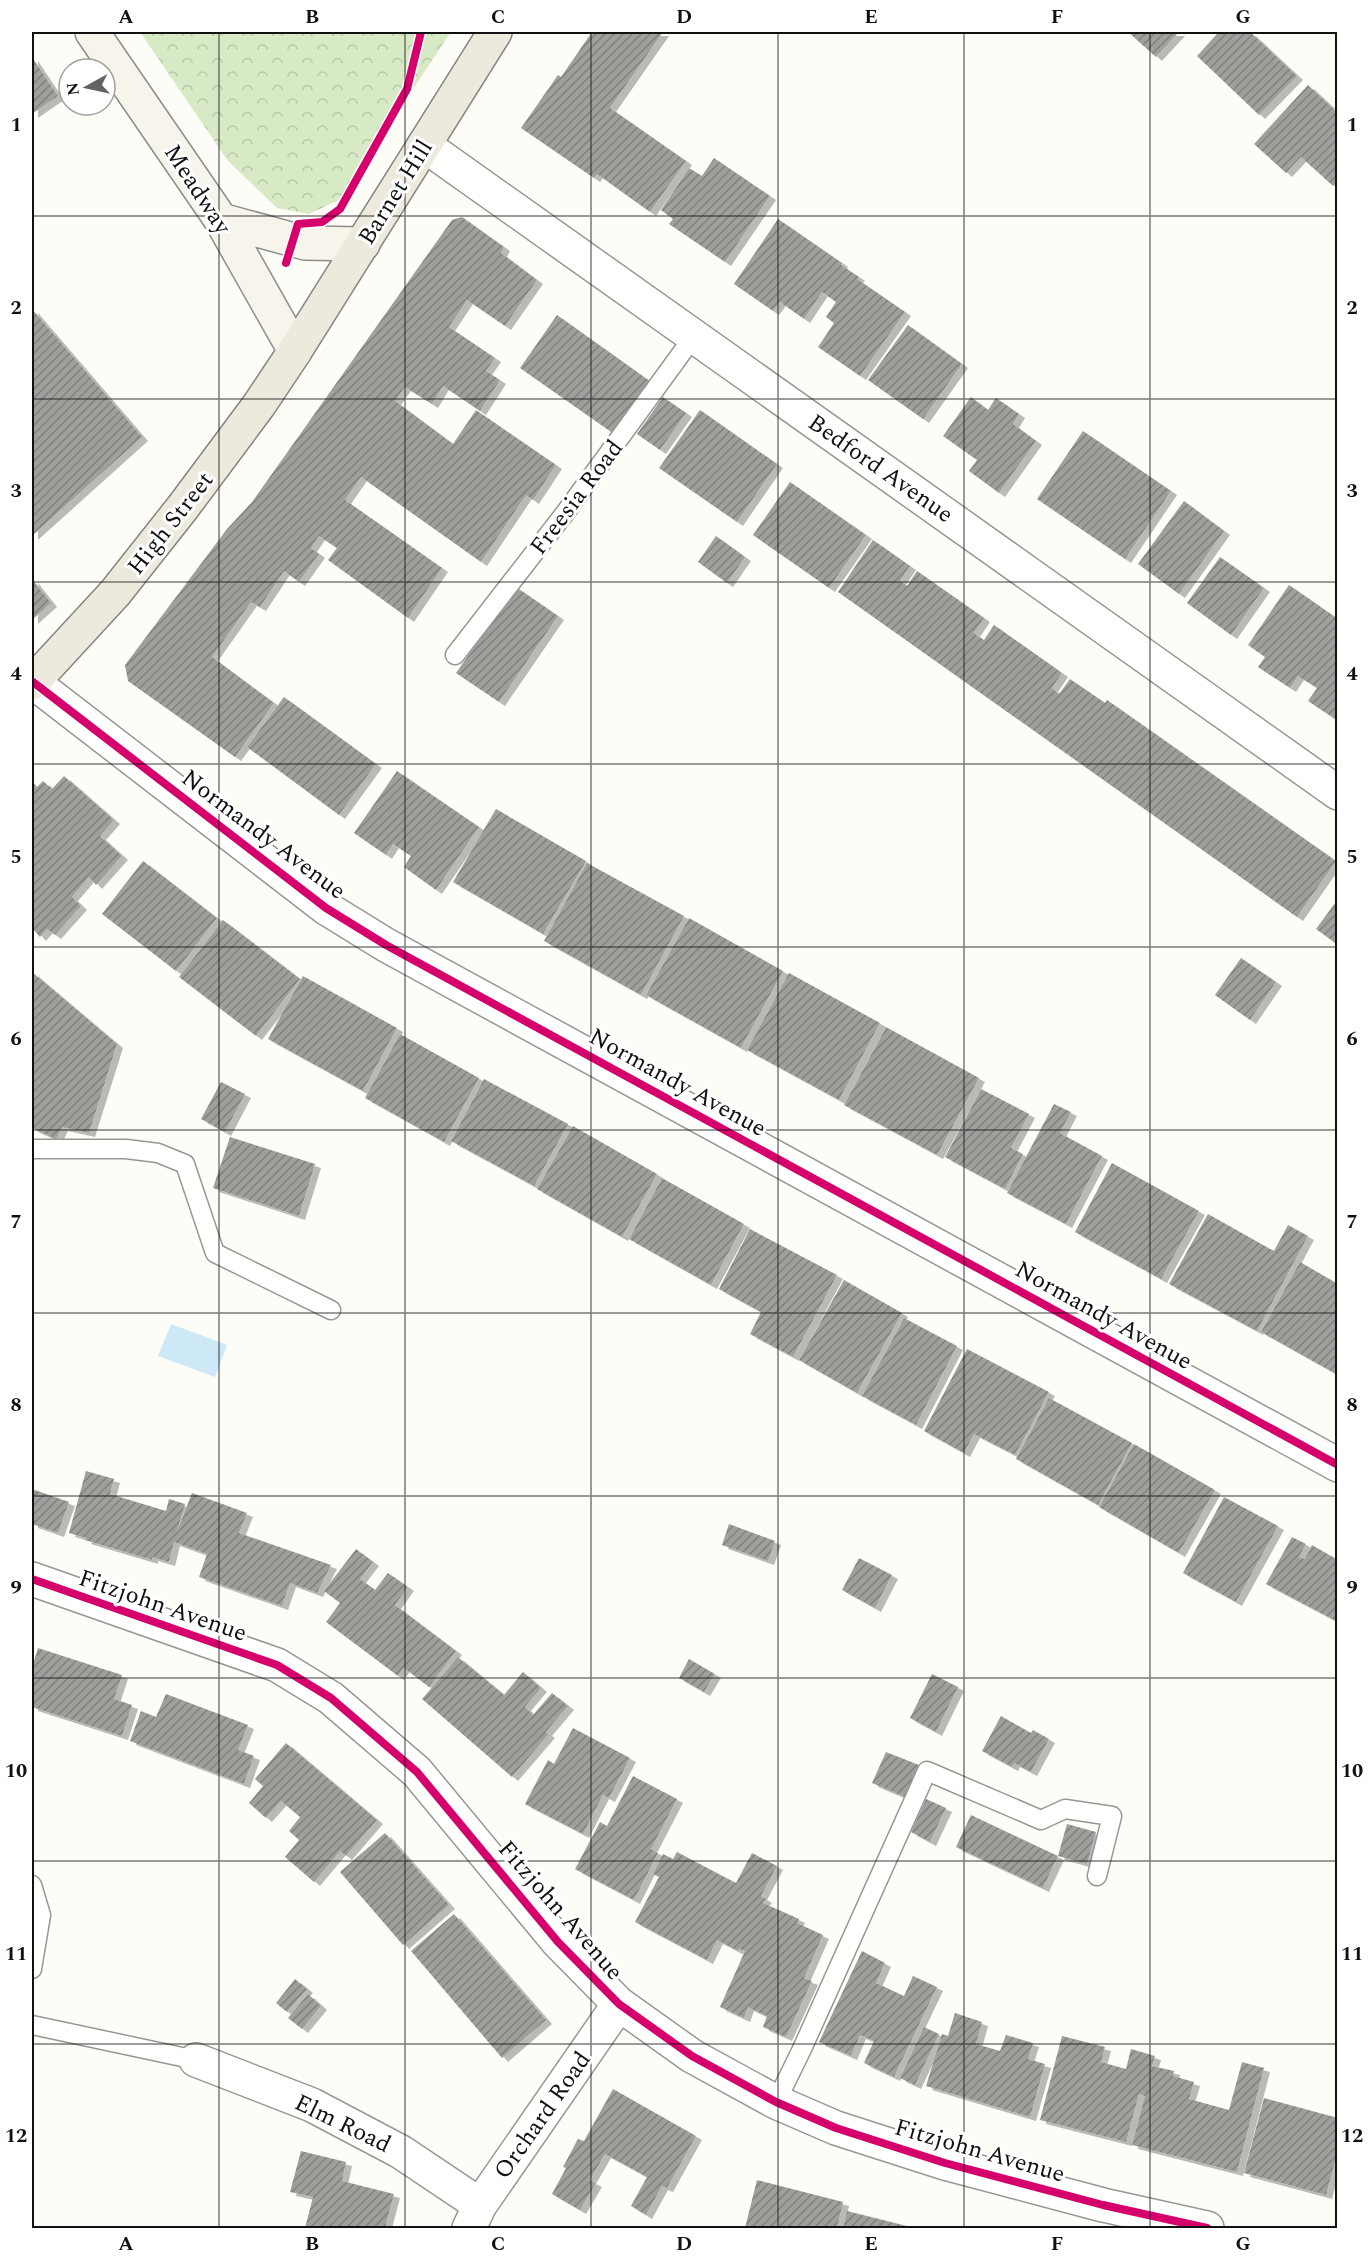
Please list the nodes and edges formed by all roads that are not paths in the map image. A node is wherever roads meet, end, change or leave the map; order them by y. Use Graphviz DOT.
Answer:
graph roads {
  1 [pos="92,32"];
  2 [pos="495,32"];
  3 [pos="424,145"];
  4 [pos="221,220"];
  5 [pos="363,244"];
  6 [pos="694,336"];
  7 [pos="295,351"];
  8 [pos="455,655"];
  9 [pos="32,682"];
  10 [pos="1338,793"];
  11 [pos="32,1149"];
  12 [pos="331,1310"];
  13 [pos="1338,1465"];
  14 [pos="32,1579"];
  15 [pos="1096,1876"];
  16 [pos="32,1885"];
  17 [pos="32,1969"];
  18 [pos="619,2004"];
  19 [pos="32,2025"];
  20 [pos="196,2060"];
  21 [pos="776,2102"];
  22 [pos="475,2217"];
  23 [pos="1207,2229"];
  1 -- 4 [label="street, Meadway"];
  2 -- 3 [label="main road, Barnet Hill"];
  3 -- 5 [label="main road, Barnet Hill"];
  3 -- 6 [label="street, Bedford Avenue"];
  4 -- 5 [label="street"];
  4 -- 7 [label="street, Meadway"];
  5 -- 7 [label="main road, Barnet Hill"];
  6 -- 8 [label="lane, Freesia Road"];
  6 -- 10 [label="street, Bedford Avenue"];
  7 -- 9 [label="main road, High Street"];
  9 -- 13 [label="street, Normandy Avenue"];
  11 -- 12 [label="lane"];
  14 -- 18 [label="street, Fitzjohn Avenue"];
  15 -- 21 [label="lane"];
  16 -- 17 [label="lane"];
  18 -- 21 [label="street, Fitzjohn Avenue"];
  18 -- 22 [label="street, Orchard Road"];
  19 -- 20 [label="lane"];
  20 -- 22 [label="street, Elm Road"];
  21 -- 23 [label="street, Fitzjohn Avenue"];
}
